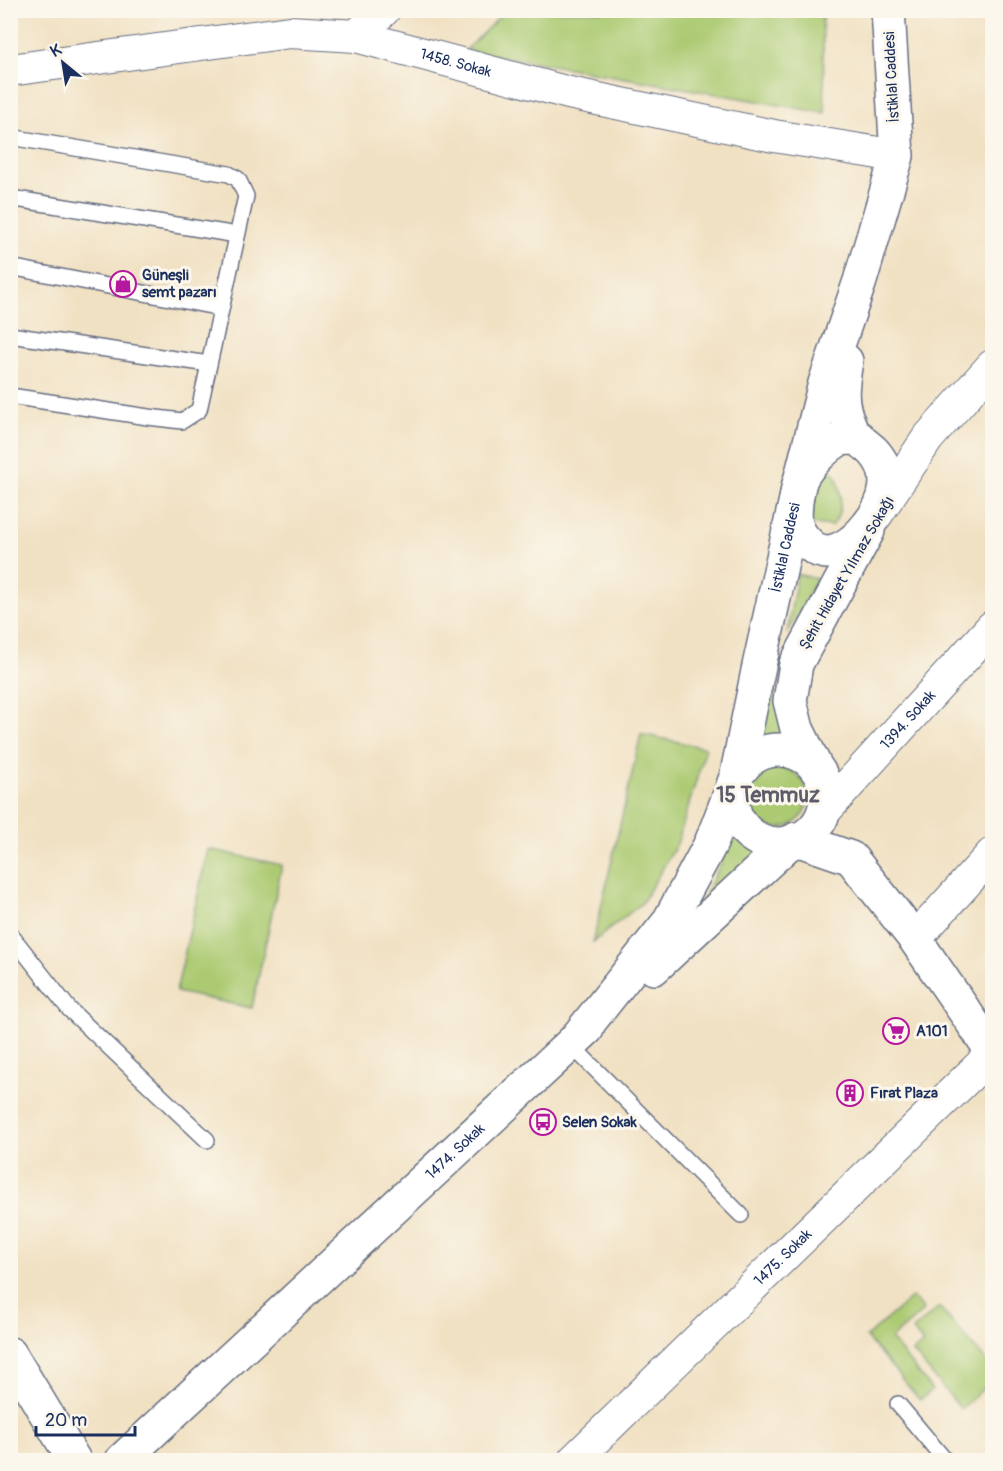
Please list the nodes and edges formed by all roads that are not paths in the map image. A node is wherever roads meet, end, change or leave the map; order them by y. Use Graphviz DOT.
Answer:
graph roads {
  1 [pos="384,10"];
  2 [pos="891,13"];
  3 [pos="293,21"];
  4 [pos="356,36"];
  5 [pos="10,70"];
  6 [pos="10,138"];
  7 [pos="897,156"];
  8 [pos="10,198"];
  9 [pos="237,235"];
  10 [pos="10,267"];
  11 [pos="860,281"];
  12 [pos="221,308"];
  13 [pos="10,335"];
  14 [pos="209,364"];
  15 [pos="993,366"];
  16 [pos="10,396"];
  17 [pos="859,438"];
  18 [pos="928,438"];
  19 [pos="800,481"];
  20 [pos="877,514"];
  21 [pos="993,627"];
  22 [pos="818,771"];
  23 [pos="736,778"];
  24 [pos="823,813"];
  25 [pos="793,841"];
  26 [pos="993,854"];
  27 [pos="10,934"];
  28 [pos="915,939"];
  29 [pos="570,1045"];
  30 [pos="993,1052"];
  31 [pos="207,1140"];
  32 [pos="741,1215"];
  33 [pos="15,1373"];
  34 [pos="898,1404"];
  35 [pos="74,1461"];
  36 [pos="122,1461"];
  37 [pos="574,1461"];
  38 [pos="945,1461"];
  1 -- 4 [label="street"];
  2 -- 7 [label="street, İstiklal Caddesi"];
  3 -- 4 [label="street, 1458. Sokak"];
  3 -- 5 [label="street, 1458. Sokak"];
  4 -- 7 [label="street, 1458. Sokak"];
  6 -- 9 [label="lane"];
  7 -- 11 [label="street, İstiklal Caddesi"];
  8 -- 9 [label="lane"];
  9 -- 12 [label="lane"];
  10 -- 12 [label="lane"];
  11 -- 17 [label="street"];
  11 -- 19 [label="street, İstiklal Caddesi"];
  12 -- 14 [label="lane"];
  13 -- 14 [label="lane"];
  14 -- 16 [label="lane"];
  15 -- 18 [label="street, Şehit Hidayet Yılmaz Sokağı"];
  17 -- 18 [label="street"];
  17 -- 19 [label="street"];
  17 -- 20 [label="street"];
  18 -- 20 [label="street, Şehit Hidayet Yılmaz Sokağı"];
  19 -- 20 [label="street"];
  19 -- 23 [label="street, İstiklal Caddesi"];
  20 -- 22 [label="street, Şehit Hidayet Yılmaz Sokağı"];
  21 -- 24 [label="street, 1394. Sokak"];
  22 -- 23 [label="street"];
  22 -- 24 [label="street"];
  23 -- 25 [label="street"];
  23 -- 29 [label="street, İstiklal Caddesi"];
  24 -- 25 [label="street"];
  25 -- 28 [label="street"];
  25 -- 29 [label="street, 1474. Sokak"];
  26 -- 28 [label="street"];
  27 -- 31 [label="lane"];
  28 -- 30 [label="street"];
  29 -- 32 [label="lane"];
  29 -- 36 [label="street, 1474. Sokak"];
  30 -- 37 [label="street, 1475. Sokak"];
  33 -- 35 [label="street"];
  34 -- 38 [label="lane"];
}
